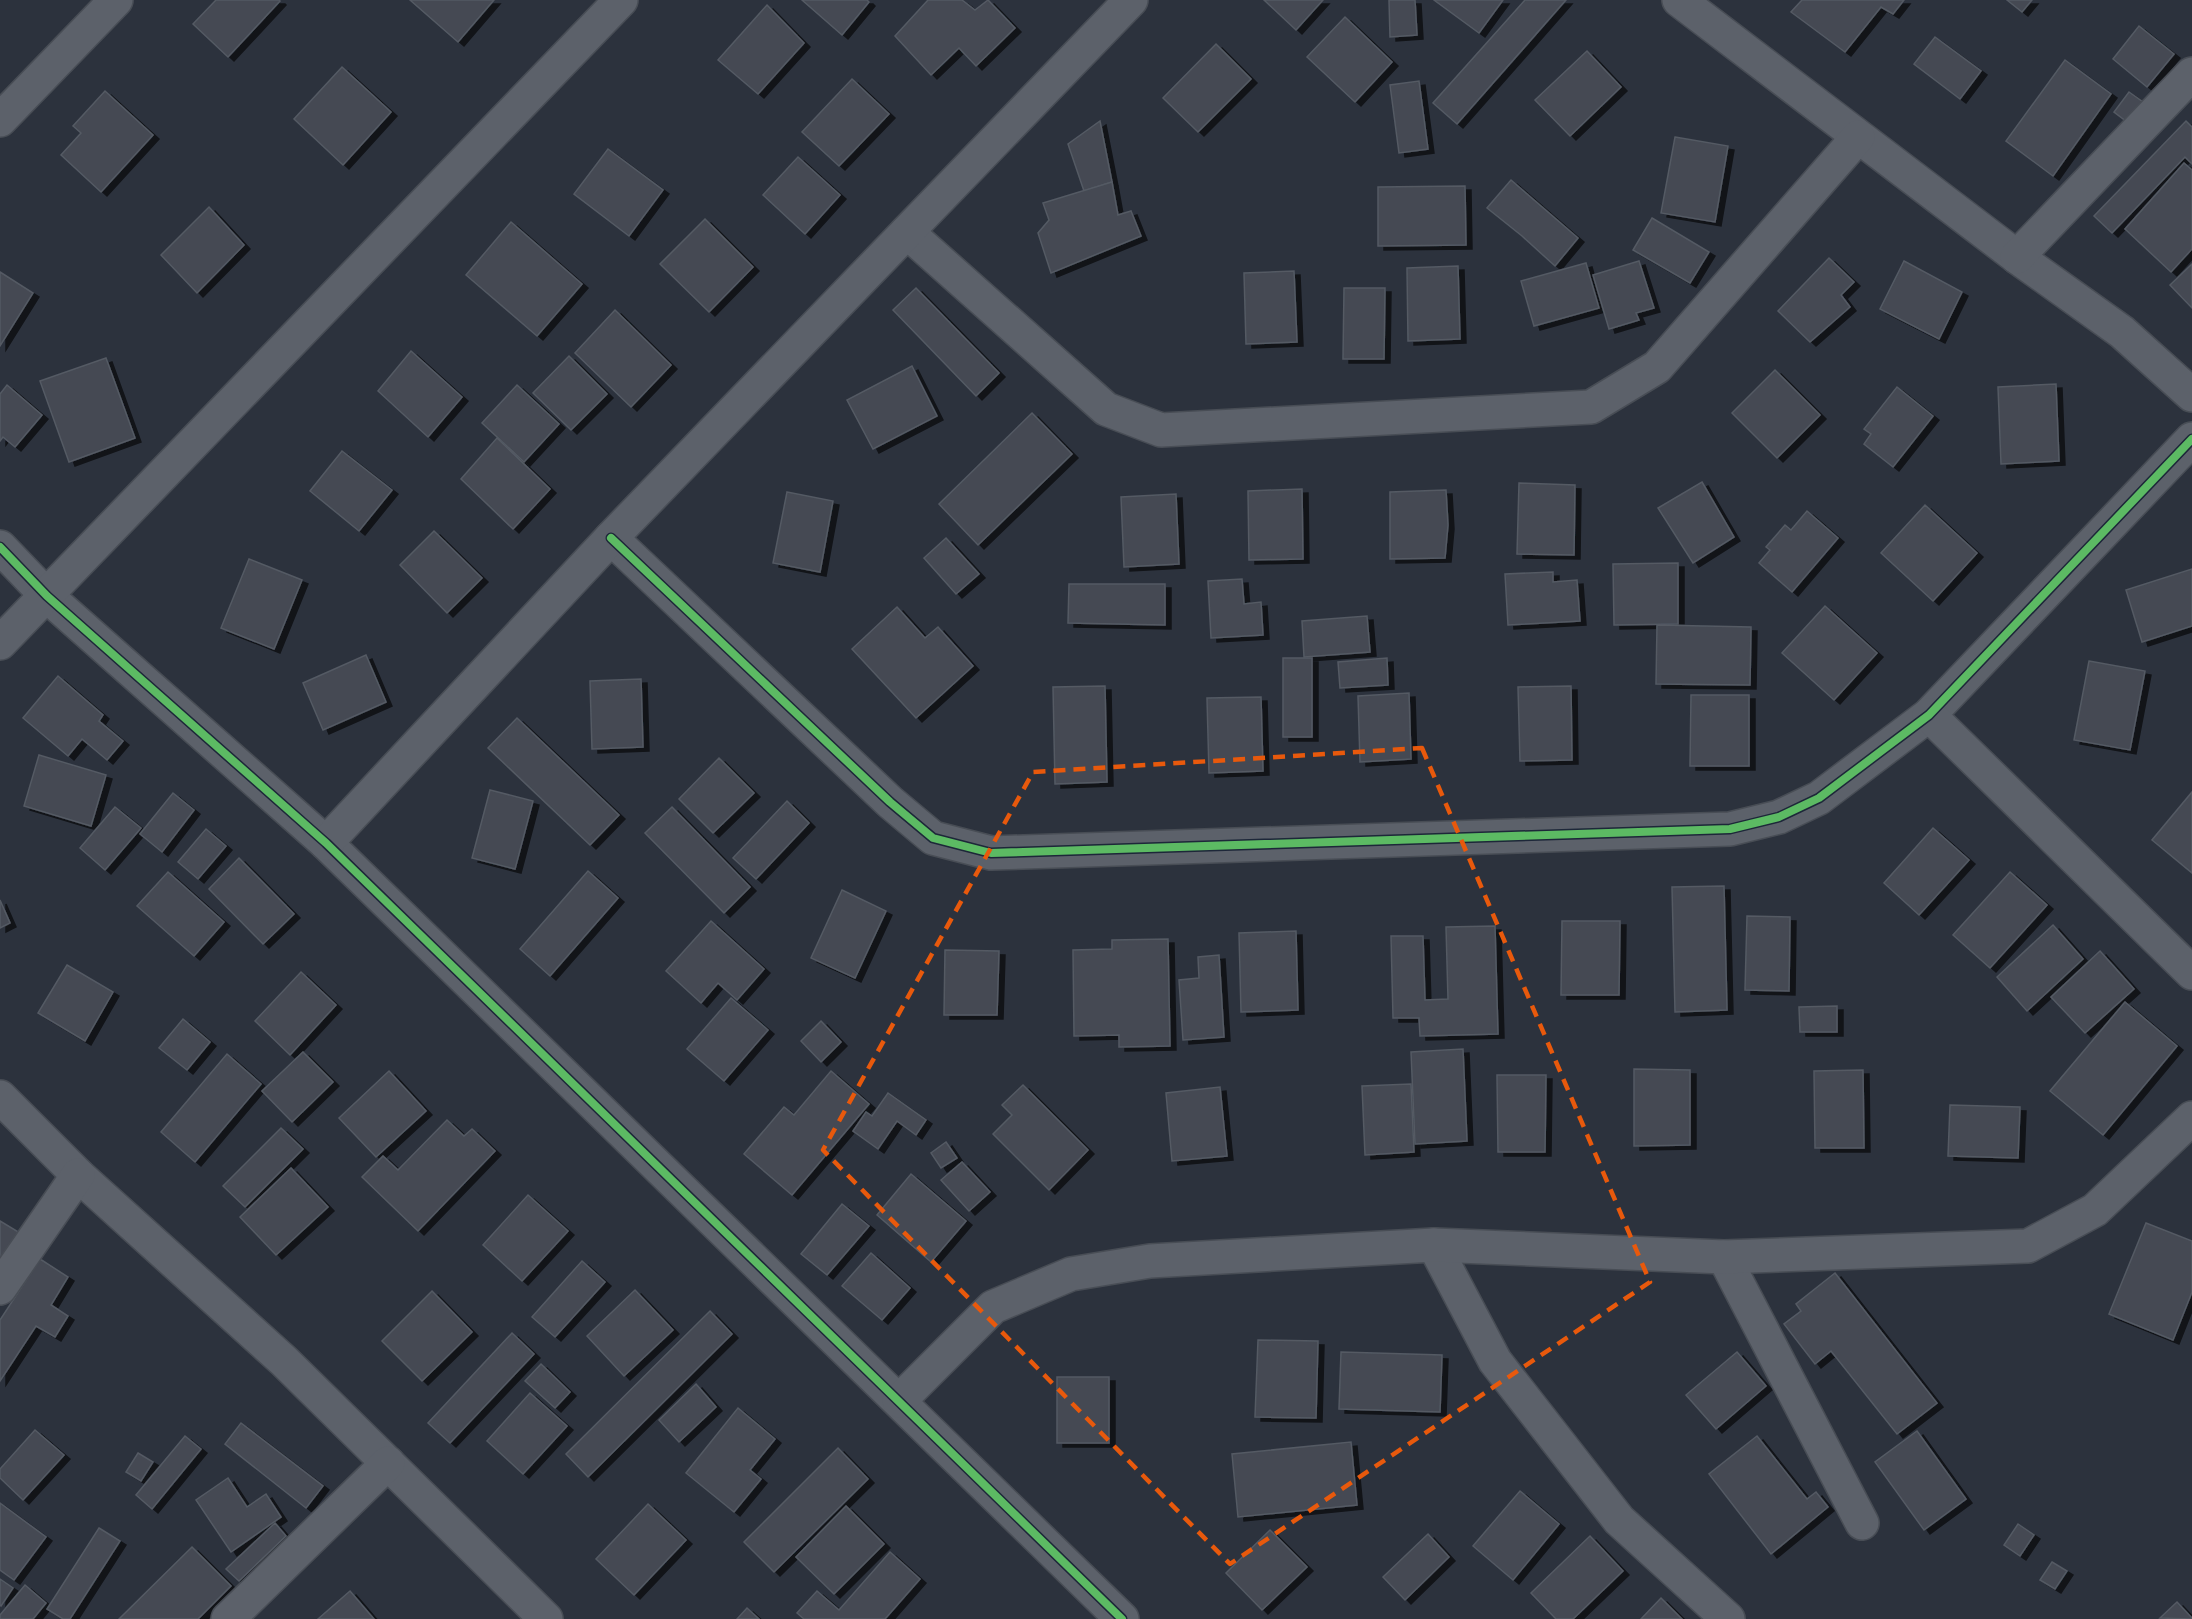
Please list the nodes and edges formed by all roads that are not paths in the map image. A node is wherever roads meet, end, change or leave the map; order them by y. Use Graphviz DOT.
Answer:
graph roads {
  1 [pos="116,0"];
  2 [pos="621,0"];
  3 [pos="1131,0"];
  4 [pos="1680,0"];
  5 [pos="2192,74"];
  6 [pos="0,120"];
  7 [pos="1858,137"];
  8 [pos="907,232"];
  9 [pos="2017,257"];
  10 [pos="2192,395"];
  11 [pos="2192,439"];
  12 [pos="611,538"];
  13 [pos="0,547"];
  14 [pos="47,596"];
  15 [pos="0,643"];
  16 [pos="1929,715"];
  17 [pos="326,843"];
  18 [pos="2192,973"];
  19 [pos="0,1097"];
  20 [pos="2192,1118"];
  21 [pos="78,1175"];
  22 [pos="1434,1245"];
  23 [pos="1724,1257"];
  24 [pos="0,1288"];
  25 [pos="899,1401"];
  26 [pos="388,1463"];
  27 [pos="1862,1523"];
  28 [pos="228,1619"];
  29 [pos="546,1619"];
  30 [pos="1122,1619"];
  31 [pos="1728,1619"];
  1 -- 6 [label="street"];
  2 -- 14 [label="street"];
  3 -- 8 [label="street"];
  4 -- 7 [label="street"];
  5 -- 9 [label="street"];
  7 -- 8 [label="street"];
  7 -- 9 [label="street"];
  8 -- 12 [label="street"];
  9 -- 10 [label="street"];
  11 -- 16 [label="street"];
  12 -- 16 [label="street"];
  12 -- 17 [label="street"];
  13 -- 14 [label="street"];
  14 -- 15 [label="street"];
  14 -- 17 [label="street"];
  16 -- 18 [label="street"];
  17 -- 25 [label="street"];
  19 -- 21 [label="street"];
  20 -- 23 [label="street"];
  21 -- 24 [label="street"];
  21 -- 26 [label="street"];
  22 -- 23 [label="street"];
  22 -- 25 [label="street"];
  22 -- 31 [label="street"];
  23 -- 27 [label="street"];
  25 -- 30 [label="street"];
  26 -- 28 [label="street"];
  26 -- 29 [label="street"];
}
